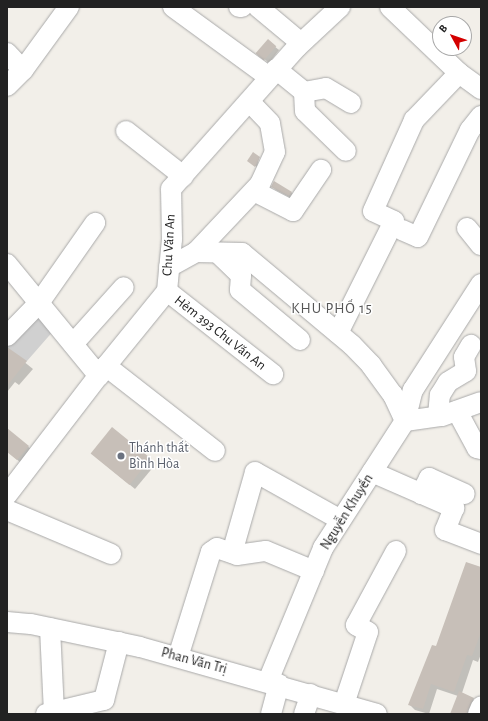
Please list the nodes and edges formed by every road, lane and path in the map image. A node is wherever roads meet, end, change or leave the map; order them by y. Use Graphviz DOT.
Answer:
graph roads {
  1 [pos="69,7"];
  2 [pos="173,7"];
  3 [pos="258,7"];
  4 [pos="390,7"];
  5 [pos="328,11"];
  6 [pos="301,43"];
  7 [pos="7,53"];
  8 [pos="23,70"];
  9 [pos="273,73"];
  10 [pos="459,73"];
  11 [pos="7,86"];
  12 [pos="481,89"];
  13 [pos="304,92"];
  14 [pos="249,101"];
  15 [pos="351,103"];
  16 [pos="481,116"];
  17 [pos="126,131"];
  18 [pos="346,151"];
  19 [pos="321,170"];
  20 [pos="183,176"];
  21 [pos="254,191"];
  22 [pos="95,223"];
  23 [pos="467,228"];
  24 [pos="402,230"];
  25 [pos="481,244"];
  26 [pos="196,252"];
  27 [pos="218,253"];
  28 [pos="7,264"];
  29 [pos="169,267"];
  30 [pos="124,287"];
  31 [pos="167,291"];
  32 [pos="478,296"];
  33 [pos="39,303"];
  34 [pos="338,333"];
  35 [pos="7,336"];
  36 [pos="300,340"];
  37 [pos="73,344"];
  38 [pos="471,345"];
  39 [pos="102,371"];
  40 [pos="273,374"];
  41 [pos="481,402"];
  42 [pos="457,411"];
  43 [pos="438,416"];
  44 [pos="481,417"];
  45 [pos="405,421"];
  46 [pos="481,449"];
  47 [pos="215,451"];
  48 [pos="372,472"];
  49 [pos="422,494"];
  50 [pos="464,494"];
  51 [pos="7,495"];
  52 [pos="7,510"];
  53 [pos="341,520"];
  54 [pos="481,544"];
  55 [pos="396,551"];
  56 [pos="232,553"];
  57 [pos="111,554"];
  58 [pos="314,571"];
  59 [pos="7,622"];
  60 [pos="50,628"];
  61 [pos="119,642"];
  62 [pos="178,657"];
  63 [pos="274,683"];
  64 [pos="311,694"];
  65 [pos="481,707"];
  66 [pos="360,710"];
  67 [pos="50,713"];
  68 [pos="271,714"];
  69 [pos="304,714"];
  70 [pos="478,714"];
  1 -- 8 [label="street"];
  2 -- 9 [label="street"];
  3 -- 6 [label="street"];
  4 -- 10 [label="street"];
  5 -- 6 [label="street, Chu Văn An"];
  6 -- 9 [label="street, Chu Văn An"];
  7 -- 8 [label="street"];
  8 -- 11 [label="street"];
  9 -- 13 [label="street"];
  9 -- 14 [label="street, Chu Văn An"];
  10 -- 12 [label="street"];
  10 -- 34 [label="street"];
  13 -- 15 [label="street"];
  13 -- 18 [label="street"];
  14 -- 20 [label="street, Chu Văn An"];
  14 -- 21 [label="street"];
  16 -- 24 [label="street"];
  17 -- 20 [label="street"];
  19 -- 21 [label="street"];
  20 -- 29 [label="street, Chu Văn An"];
  21 -- 26 [label="street"];
  22 -- 33 [label="street"];
  23 -- 25 [label="street"];
  26 -- 27 [label="street"];
  26 -- 29 [label="street"];
  27 -- 34 [label="street"];
  27 -- 36 [label="street"];
  28 -- 33 [label="street"];
  29 -- 31 [label="street, Chu Văn An"];
  30 -- 37 [label="street"];
  31 -- 39 [label="street, Chu Văn An"];
  31 -- 40 [label="street, Hẻm 393 Chu Văn An"];
  32 -- 45 [label="street, Nguyễn Khuyến"];
  33 -- 35 [label="street"];
  33 -- 37 [label="street"];
  34 -- 45 [label="street"];
  37 -- 39 [label="street"];
  38 -- 43 [label="street"];
  39 -- 47 [label="street"];
  39 -- 51 [label="street, Chu Văn An"];
  41 -- 42 [label="street"];
  42 -- 43 [label="street"];
  42 -- 44 [label="street"];
  42 -- 46 [label="street"];
  43 -- 45 [label="street"];
  45 -- 48 [label="street, Nguyễn Khuyến"];
  48 -- 49 [label="street"];
  48 -- 53 [label="street, Nguyễn Khuyến"];
  49 -- 50 [label="street"];
  49 -- 54 [label="street"];
  52 -- 57 [label="street"];
  53 -- 56 [label="street"];
  53 -- 58 [label="street, Nguyễn Khuyến"];
  55 -- 66 [label="street"];
  56 -- 58 [label="street"];
  56 -- 62 [label="street"];
  58 -- 63 [label="street, Nguyễn Khuyến"];
  59 -- 60 [label="street, Phan Văn Trị"];
  60 -- 61 [label="street, Phan Văn Trị"];
  60 -- 67 [label="street"];
  61 -- 62 [label="street, Phan Văn Trị"];
  61 -- 67 [label="street"];
  62 -- 63 [label="street, Phan Văn Trị"];
  63 -- 64 [label="street, Phan Văn Trị"];
  63 -- 68 [label="street, Nguyễn Khuyến"];
  64 -- 66 [label="street, Phan Văn Trị"];
  64 -- 69 [label="street"];
  65 -- 70 [label="street"];
}
